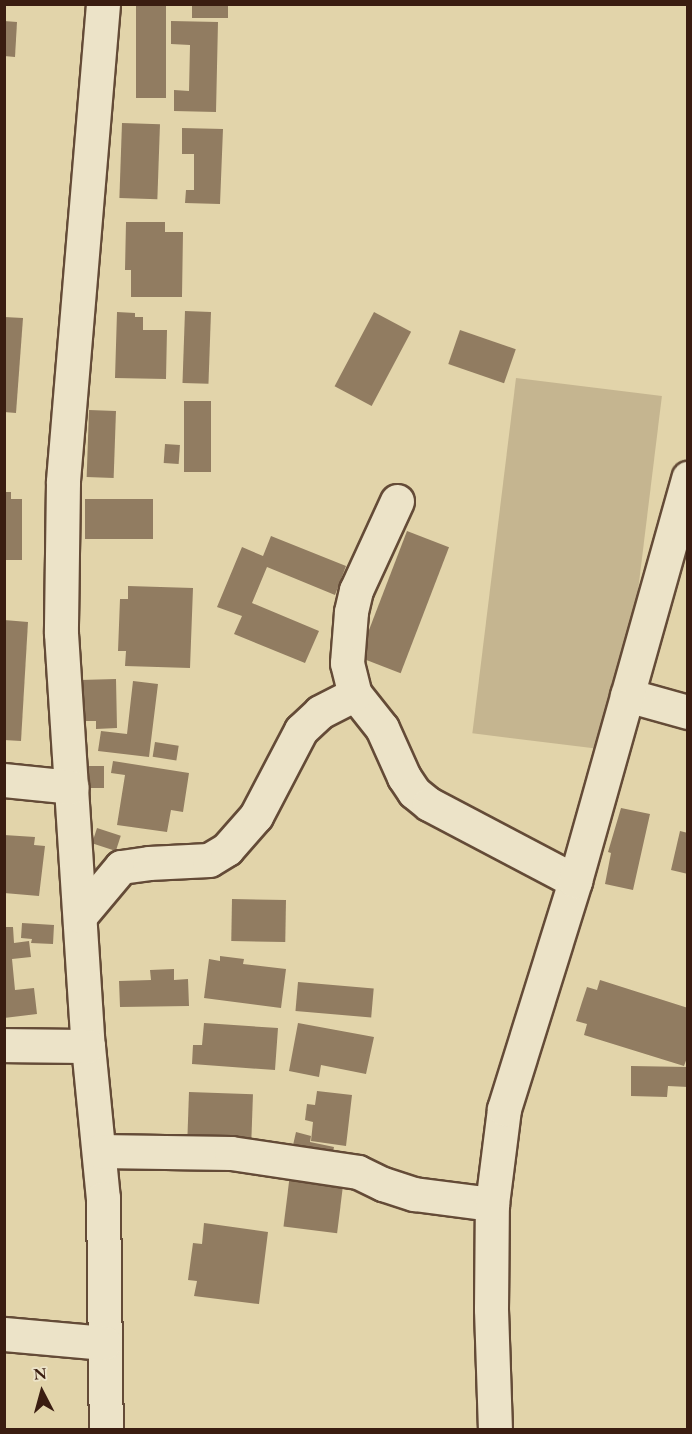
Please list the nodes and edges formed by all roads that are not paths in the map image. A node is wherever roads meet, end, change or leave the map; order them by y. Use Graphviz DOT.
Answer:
graph roads {
  1 [pos="104,4"];
  2 [pos="687,478"];
  3 [pos="397,501"];
  4 [pos="355,694"];
  5 [pos="627,695"];
  6 [pos="687,712"];
  7 [pos="4,780"];
  8 [pos="72,787"];
  9 [pos="575,881"];
  10 [pos="80,916"];
  11 [pos="4,1045"];
  12 [pos="88,1046"];
  13 [pos="99,1151"];
  14 [pos="492,1204"];
  15 [pos="4,1334"];
  16 [pos="105,1343"];
  17 [pos="106,1430"];
  18 [pos="495,1430"];
  1 -- 8 [label="street"];
  2 -- 5 [label="street"];
  3 -- 4 [label="street"];
  4 -- 9 [label="street"];
  4 -- 10 [label="street"];
  5 -- 6 [label="street"];
  5 -- 9 [label="street"];
  7 -- 8 [label="street"];
  8 -- 10 [label="street"];
  9 -- 14 [label="street"];
  10 -- 12 [label="street"];
  11 -- 12 [label="street"];
  12 -- 13 [label="street"];
  13 -- 14 [label="street"];
  13 -- 16 [label="street"];
  14 -- 18 [label="street"];
  15 -- 16 [label="street"];
  16 -- 17 [label="street"];
}
